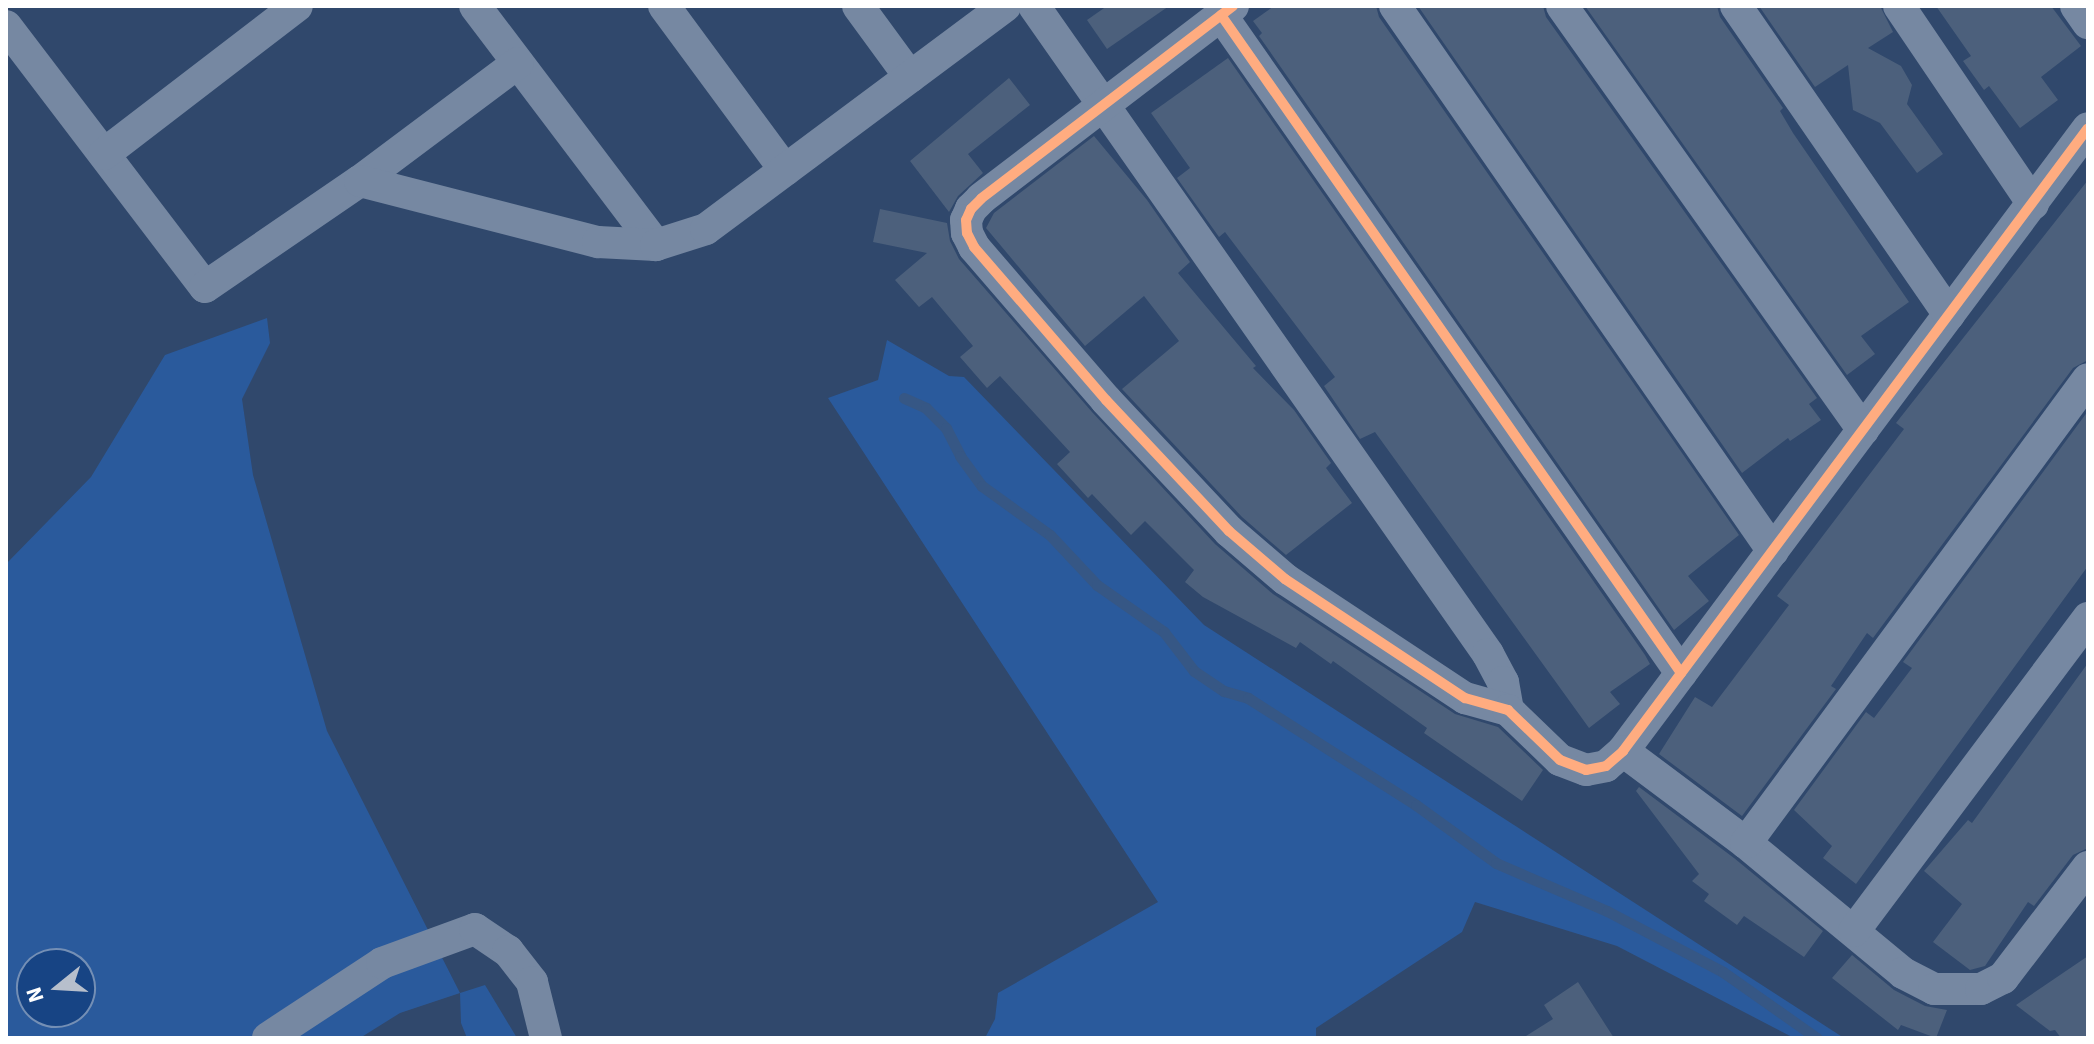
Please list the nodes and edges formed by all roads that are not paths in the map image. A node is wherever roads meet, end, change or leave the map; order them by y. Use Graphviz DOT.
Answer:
graph roads {
  1 [pos="12,6"];
  2 [pos="297,6"];
  3 [pos="475,6"];
  4 [pos="664,6"];
  5 [pos="858,6"];
  6 [pos="1005,6"];
  7 [pos="1034,6"];
  8 [pos="1395,6"];
  9 [pos="1562,6"];
  10 [pos="1736,6"];
  11 [pos="1899,6"];
  12 [pos="2076,6"];
  13 [pos="1227,10"];
  14 [pos="6,11"];
  15 [pos="2088,23"];
  16 [pos="6,26"];
  17 [pos="518,63"];
  18 [pos="910,77"];
  19 [pos="1102,106"];
  20 [pos="2088,128"];
  21 [pos="104,154"];
  22 [pos="785,170"];
  23 [pos="360,181"];
  24 [pos="2033,204"];
  25 [pos="656,245"];
  26 [pos="1949,315"];
  27 [pos="2088,379"];
  28 [pos="1863,430"];
  29 [pos="1773,551"];
  30 [pos="2088,618"];
  31 [pos="1681,673"];
  32 [pos="1508,710"];
  33 [pos="1623,751"];
  34 [pos="1746,843"];
  35 [pos="2088,867"];
  36 [pos="1854,931"];
  37 [pos="268,1038"];
  38 [pos="546,1038"];
  1 -- 14 [label="street"];
  2 -- 21 [label="street"];
  3 -- 17 [label="street"];
  4 -- 22 [label="street"];
  5 -- 18 [label="street"];
  6 -- 18 [label="street"];
  7 -- 19 [label="street"];
  8 -- 29 [label="street"];
  9 -- 28 [label="street"];
  10 -- 26 [label="street"];
  11 -- 24 [label="street"];
  12 -- 15 [label="street"];
  13 -- 19 [label="street"];
  13 -- 31 [label="street"];
  16 -- 21 [label="street"];
  17 -- 23 [label="street"];
  17 -- 25 [label="street"];
  18 -- 22 [label="street"];
  19 -- 32 [label="street"];
  19 -- 32 [label="street"];
  20 -- 24 [label="street"];
  21 -- 23 [label="street"];
  22 -- 25 [label="street"];
  23 -- 25 [label="street"];
  24 -- 26 [label="street"];
  26 -- 28 [label="street"];
  27 -- 34 [label="street"];
  28 -- 29 [label="street"];
  29 -- 31 [label="street"];
  30 -- 36 [label="street"];
  31 -- 33 [label="street"];
  32 -- 33 [label="street"];
  33 -- 34 [label="street"];
  34 -- 36 [label="street"];
  35 -- 36 [label="street"];
  37 -- 38 [label="street"];
}
